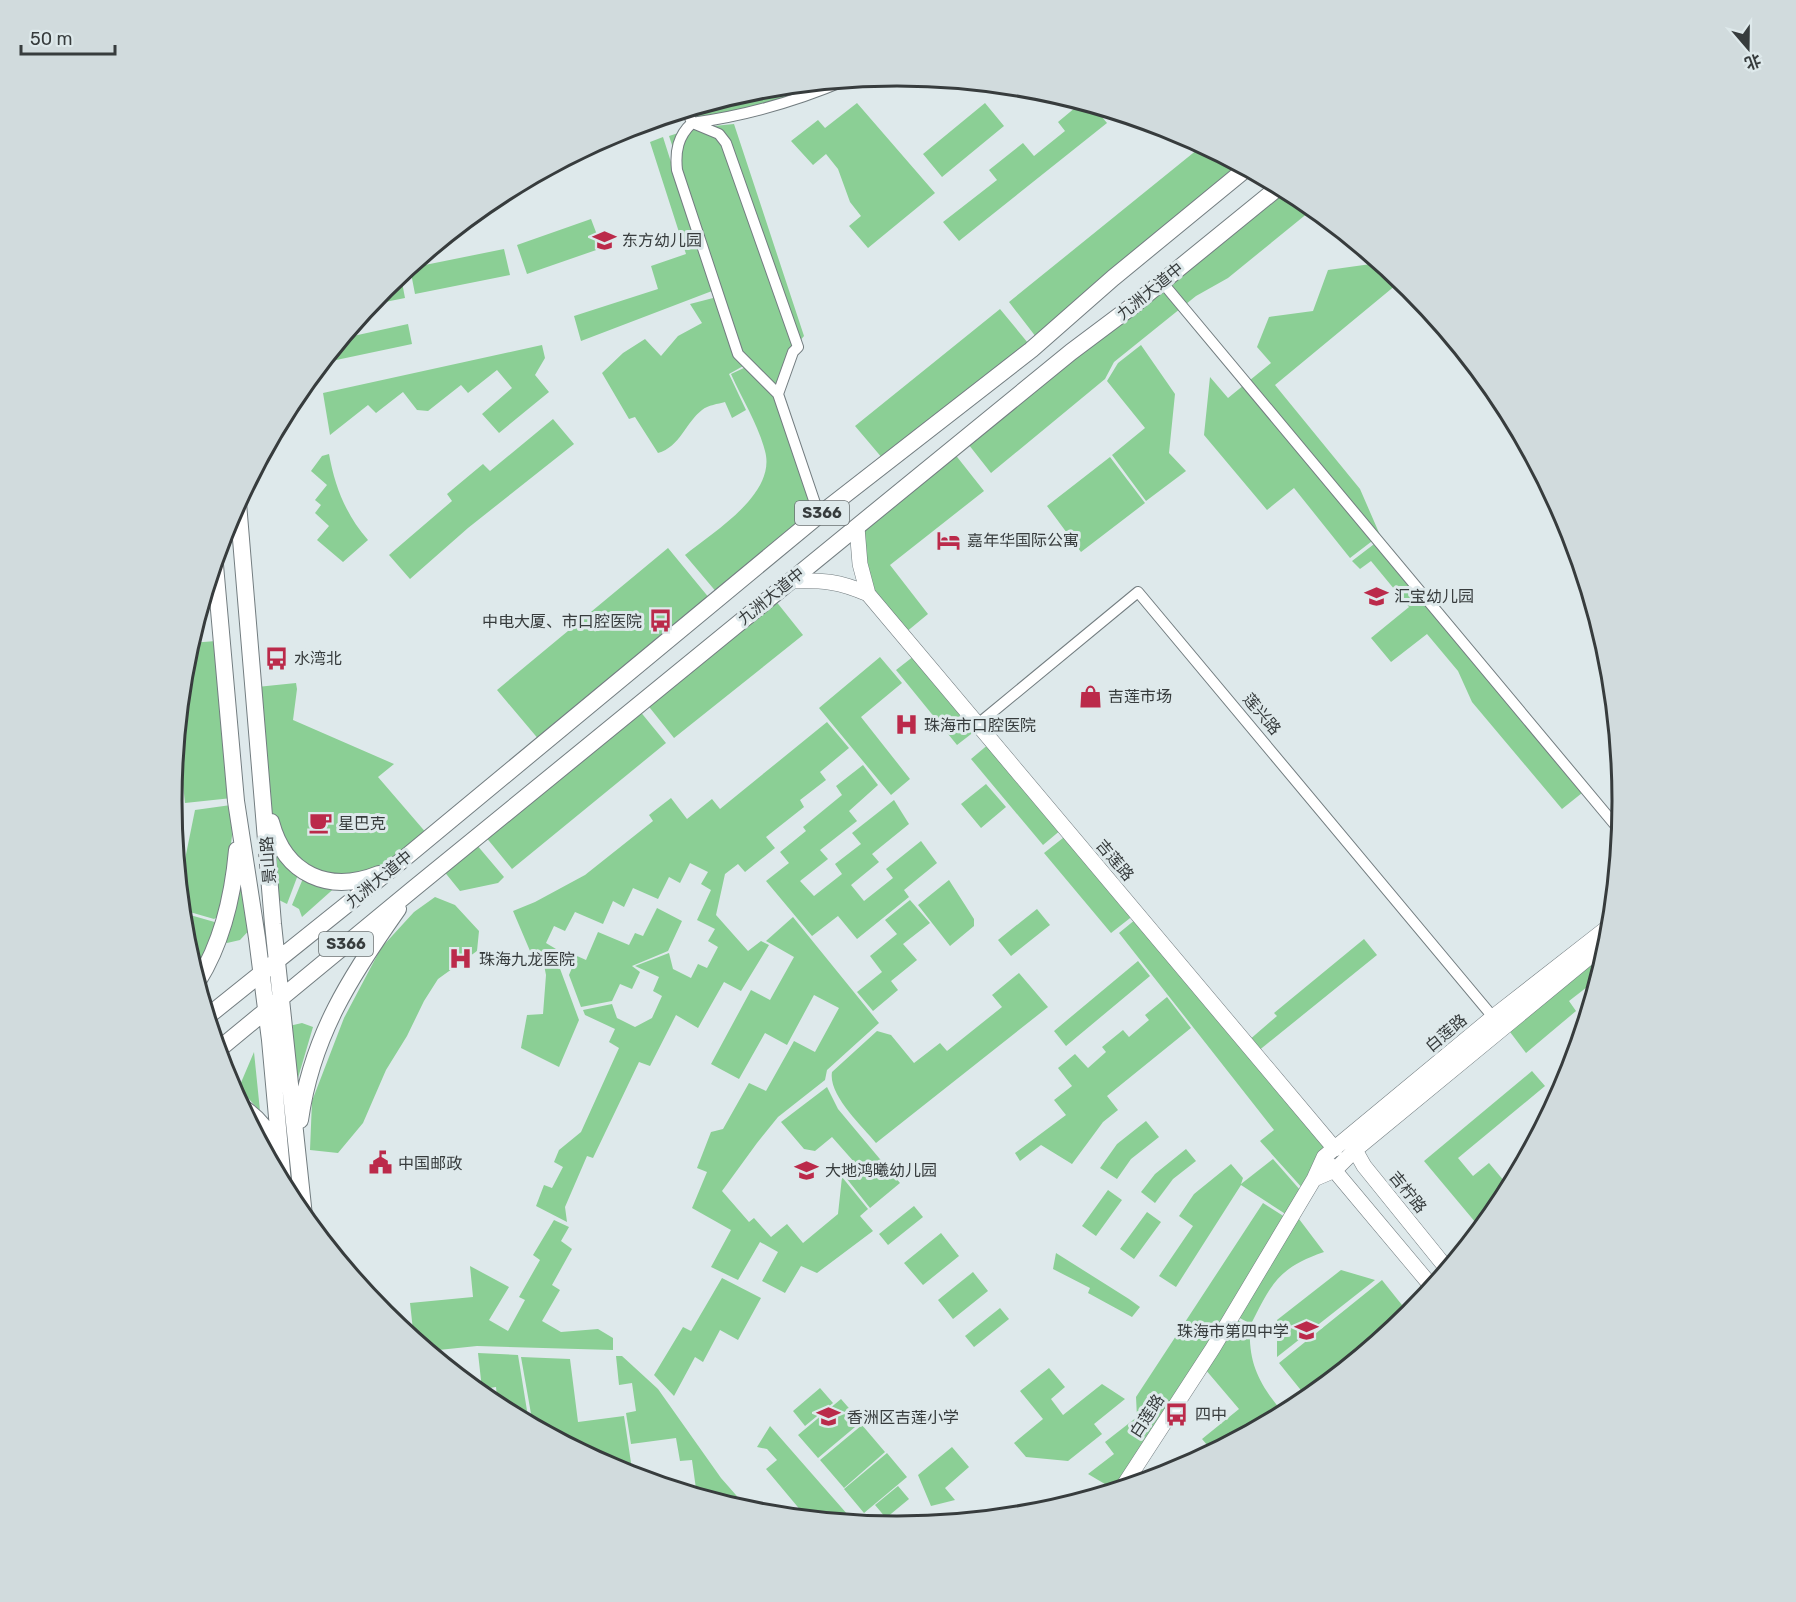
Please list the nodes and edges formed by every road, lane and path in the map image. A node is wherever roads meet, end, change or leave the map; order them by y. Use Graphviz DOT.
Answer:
graph roads {
  1 [pos="824,90"];
  2 [pos="690,117"];
  3 [pos="692,123"];
  4 [pos="1241,173"];
  5 [pos="1273,192"];
  6 [pos="1162,282"];
  7 [pos="778,394"];
  8 [pos="819,515"];
  9 [pos="240,521"];
  10 [pos="857,527"];
  11 [pos="791,581"];
  12 [pos="217,583"];
  13 [pos="868,594"];
  14 [pos="978,724"];
  15 [pos="263,794"];
  16 [pos="236,801"];
  17 [pos="1613,822"];
  18 [pos="400,862"];
  19 [pos="412,890"];
  20 [pos="1601,932"];
  21 [pos="1598,950"];
  22 [pos="277,961"];
  23 [pos="203,970"];
  24 [pos="262,973"];
  25 [pos="280,999"];
  26 [pos="214,1011"];
  27 [pos="266,1011"];
  28 [pos="1493,1017"];
  29 [pos="225,1044"];
  30 [pos="257,1119"];
  31 [pos="1355,1150"];
  32 [pos="1330,1153"];
  33 [pos="279,1154"];
  34 [pos="280,1163"];
  35 [pos="298,1163"];
  36 [pos="1335,1170"];
  37 [pos="1314,1179"];
  38 [pos="302,1197"];
  39 [pos="1443,1264"];
  40 [pos="1428,1282"];
  41 [pos="1128,1479"];
  1 -- 3 [label="street"];
  2 -- 3 [label="street"];
  3 -- 7 [label="street"];
  3 -- 7 [label="street"];
  4 -- 8 [label="main road, 九洲大道中 / S366"];
  5 -- 6 [label="main road, 九洲大道中 / S366"];
  6 -- 10 [label="main road, 九洲大道中 / S366"];
  6 -- 17 [label="street"];
  7 -- 8 [label="street"];
  8 -- 18 [label="main road, 九洲大道中 / S366"];
  9 -- 15 [label="main road, 景山路"];
  10 -- 11 [label="main road, 九洲大道中 / S366"];
  10 -- 13 [label="main road"];
  11 -- 13 [label="main road"];
  11 -- 19 [label="main road, 九洲大道中 / S366"];
  12 -- 16 [label="main road, 景山路"];
  13 -- 14 [label="main road, 吉莲路"];
  14 -- 28 [label="street, 莲兴路"];
  14 -- 32 [label="main road, 吉莲路"];
  15 -- 18 [label="main road"];
  15 -- 22 [label="main road, 景山路"];
  16 -- 23 [label="main road"];
  16 -- 24 [label="main road, 景山路"];
  18 -- 22 [label="main road, 九洲大道中 / S366"];
  19 -- 25 [label="main road, 九洲大道中 / S366"];
  19 -- 35 [label="main road"];
  20 -- 28 [label="main road, 白莲路"];
  21 -- 31 [label="main road, 白莲路"];
  22 -- 24 [label="main road, 九洲大道中 / S366"];
  22 -- 25 [label="main road, 景山路"];
  24 -- 26 [label="main road, S366"];
  24 -- 27 [label="main road, 景山路"];
  25 -- 27 [label="main road, 九洲大道中 / S366"];
  25 -- 35 [label="main road, 景山路"];
  27 -- 29 [label="main road, S366"];
  27 -- 33 [label="main road, 景山路"];
  28 -- 32 [label="main road, 白莲路"];
  30 -- 33 [label="main road"];
  31 -- 32 [label="main road"];
  31 -- 36 [label="main road, 白莲路"];
  31 -- 39 [label="main road, 吉柠路"];
  32 -- 36 [label="main road"];
  32 -- 37 [label="main road, 白莲路"];
  33 -- 34 [label="main road, 景山路"];
  35 -- 38 [label="main road, 景山路"];
  36 -- 37 [label="main road, 白莲路"];
  36 -- 40 [label="main road"];
  37 -- 41 [label="main road, 白莲路"];
}
